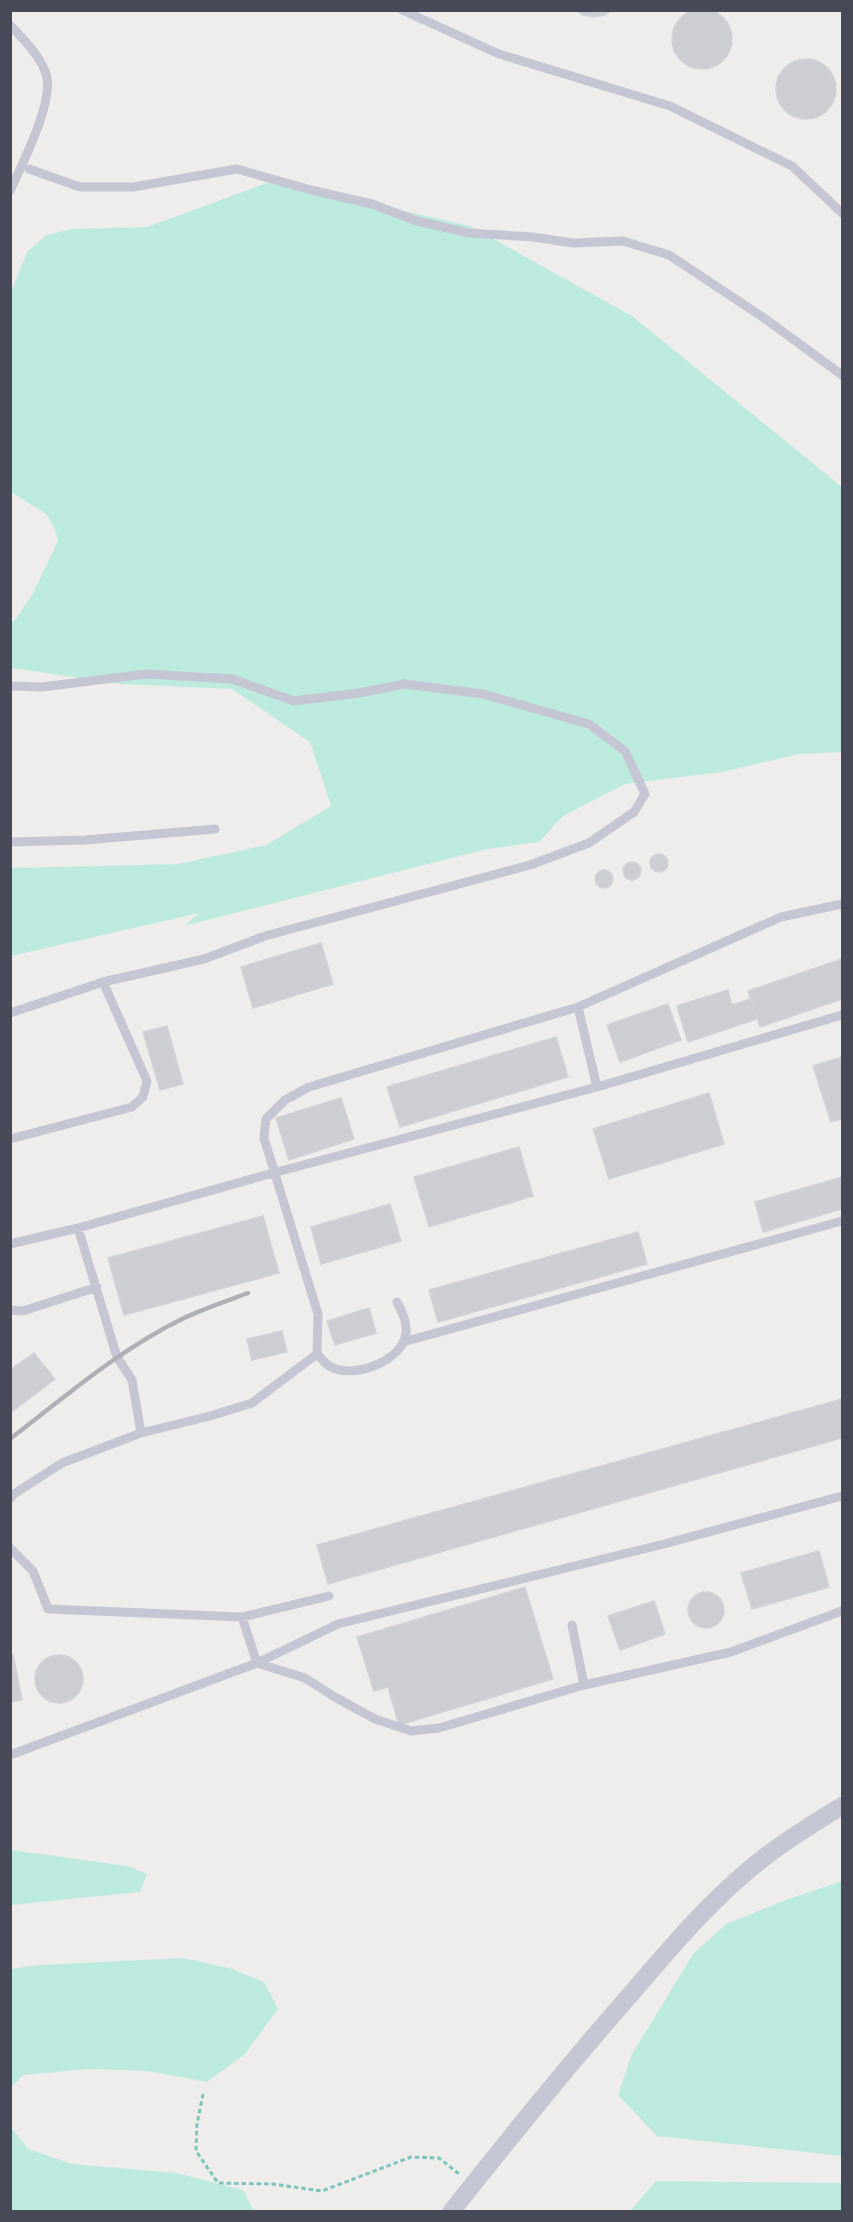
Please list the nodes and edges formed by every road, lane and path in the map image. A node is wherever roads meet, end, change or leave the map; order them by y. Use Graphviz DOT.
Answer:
graph roads {
  1 [pos="402,10"];
  2 [pos="10,25"];
  3 [pos="29,169"];
  4 [pos="10,191"];
  5 [pos="843,213"];
  6 [pos="843,375"];
  7 [pos="10,686"];
  8 [pos="215,829"];
  9 [pos="10,842"];
  10 [pos="843,904"];
  11 [pos="103,982"];
  12 [pos="579,1007"];
  13 [pos="10,1013"];
  14 [pos="843,1015"];
  15 [pos="597,1087"];
  16 [pos="10,1139"];
  17 [pos="273,1173"];
  18 [pos="843,1221"];
  19 [pos="78,1228"];
  20 [pos="10,1244"];
  21 [pos="97,1287"];
  22 [pos="397,1302"];
  23 [pos="10,1310"];
  24 [pos="403,1342"];
  25 [pos="317,1354"];
  26 [pos="141,1433"];
  27 [pos="843,1496"];
  28 [pos="10,1499"];
  29 [pos="10,1548"];
  30 [pos="329,1596"];
  31 [pos="843,1611"];
  32 [pos="242,1617"];
  33 [pos="572,1625"];
  34 [pos="257,1663"];
  35 [pos="584,1685"];
  36 [pos="10,1755"];
  37 [pos="843,1806"];
  38 [pos="203,2094"];
  39 [pos="472,2185"];
  40 [pos="451,2211"];
  1 -- 5 [label="lane"];
  2 -- 4 [label="lane"];
  3 -- 6 [label="lane"];
  7 -- 11 [label="lane"];
  8 -- 9 [label="lane"];
  10 -- 12 [label="lane"];
  11 -- 13 [label="lane"];
  11 -- 16 [label="lane"];
  12 -- 15 [label="lane"];
  12 -- 17 [label="lane"];
  14 -- 15 [label="lane"];
  15 -- 17 [label="lane"];
  17 -- 19 [label="lane"];
  17 -- 25 [label="lane"];
  18 -- 24 [label="lane"];
  19 -- 20 [label="lane"];
  19 -- 21 [label="lane"];
  21 -- 23 [label="lane"];
  21 -- 26 [label="lane"];
  22 -- 24 [label="lane"];
  24 -- 25 [label="lane"];
  25 -- 26 [label="lane"];
  26 -- 28 [label="lane"];
  27 -- 34 [label="lane"];
  29 -- 32 [label="lane"];
  30 -- 32 [label="lane"];
  31 -- 35 [label="lane"];
  32 -- 34 [label="lane"];
  33 -- 35 [label="lane"];
  34 -- 35 [label="lane"];
  34 -- 36 [label="lane"];
  37 -- 39 [label="street"];
  38 -- 39 [label="path"];
  39 -- 40 [label="street"];
}
